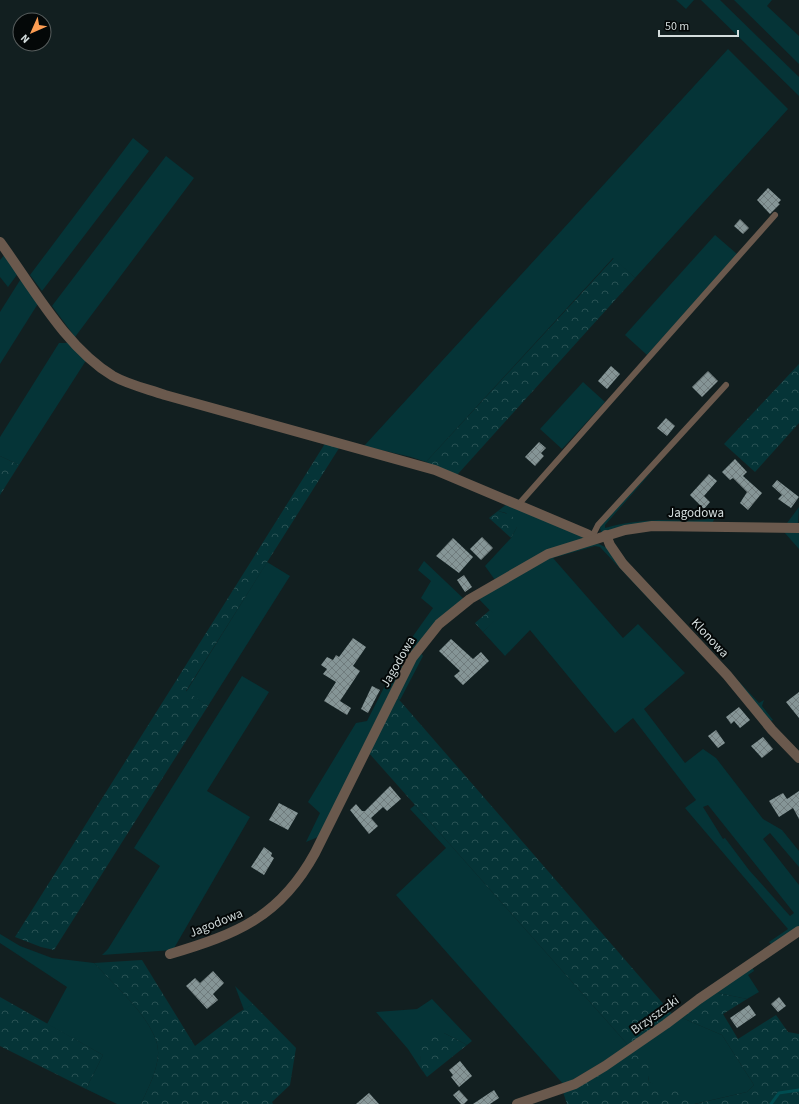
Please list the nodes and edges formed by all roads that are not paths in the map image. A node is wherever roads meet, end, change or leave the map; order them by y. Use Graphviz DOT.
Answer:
graph roads {
  1 [pos="775,215"];
  2 [pos="0,242"];
  3 [pos="726,385"];
  4 [pos="518,505"];
  5 [pos="799,528"];
  6 [pos="606,535"];
  7 [pos="593,538"];
  8 [pos="799,758"];
  9 [pos="799,931"];
  10 [pos="170,954"];
  11 [pos="518,1104"];
  1 -- 4 [label="lane"];
  2 -- 4 [label="street"];
  3 -- 7 [label="lane"];
  4 -- 7 [label="street"];
  5 -- 6 [label="street, Jagodowa"];
  6 -- 7 [label="street, Jagodowa"];
  6 -- 8 [label="street, Klonowa"];
  7 -- 10 [label="street, Jagodowa"];
  9 -- 11 [label="street, Brzyszczki"];
}
